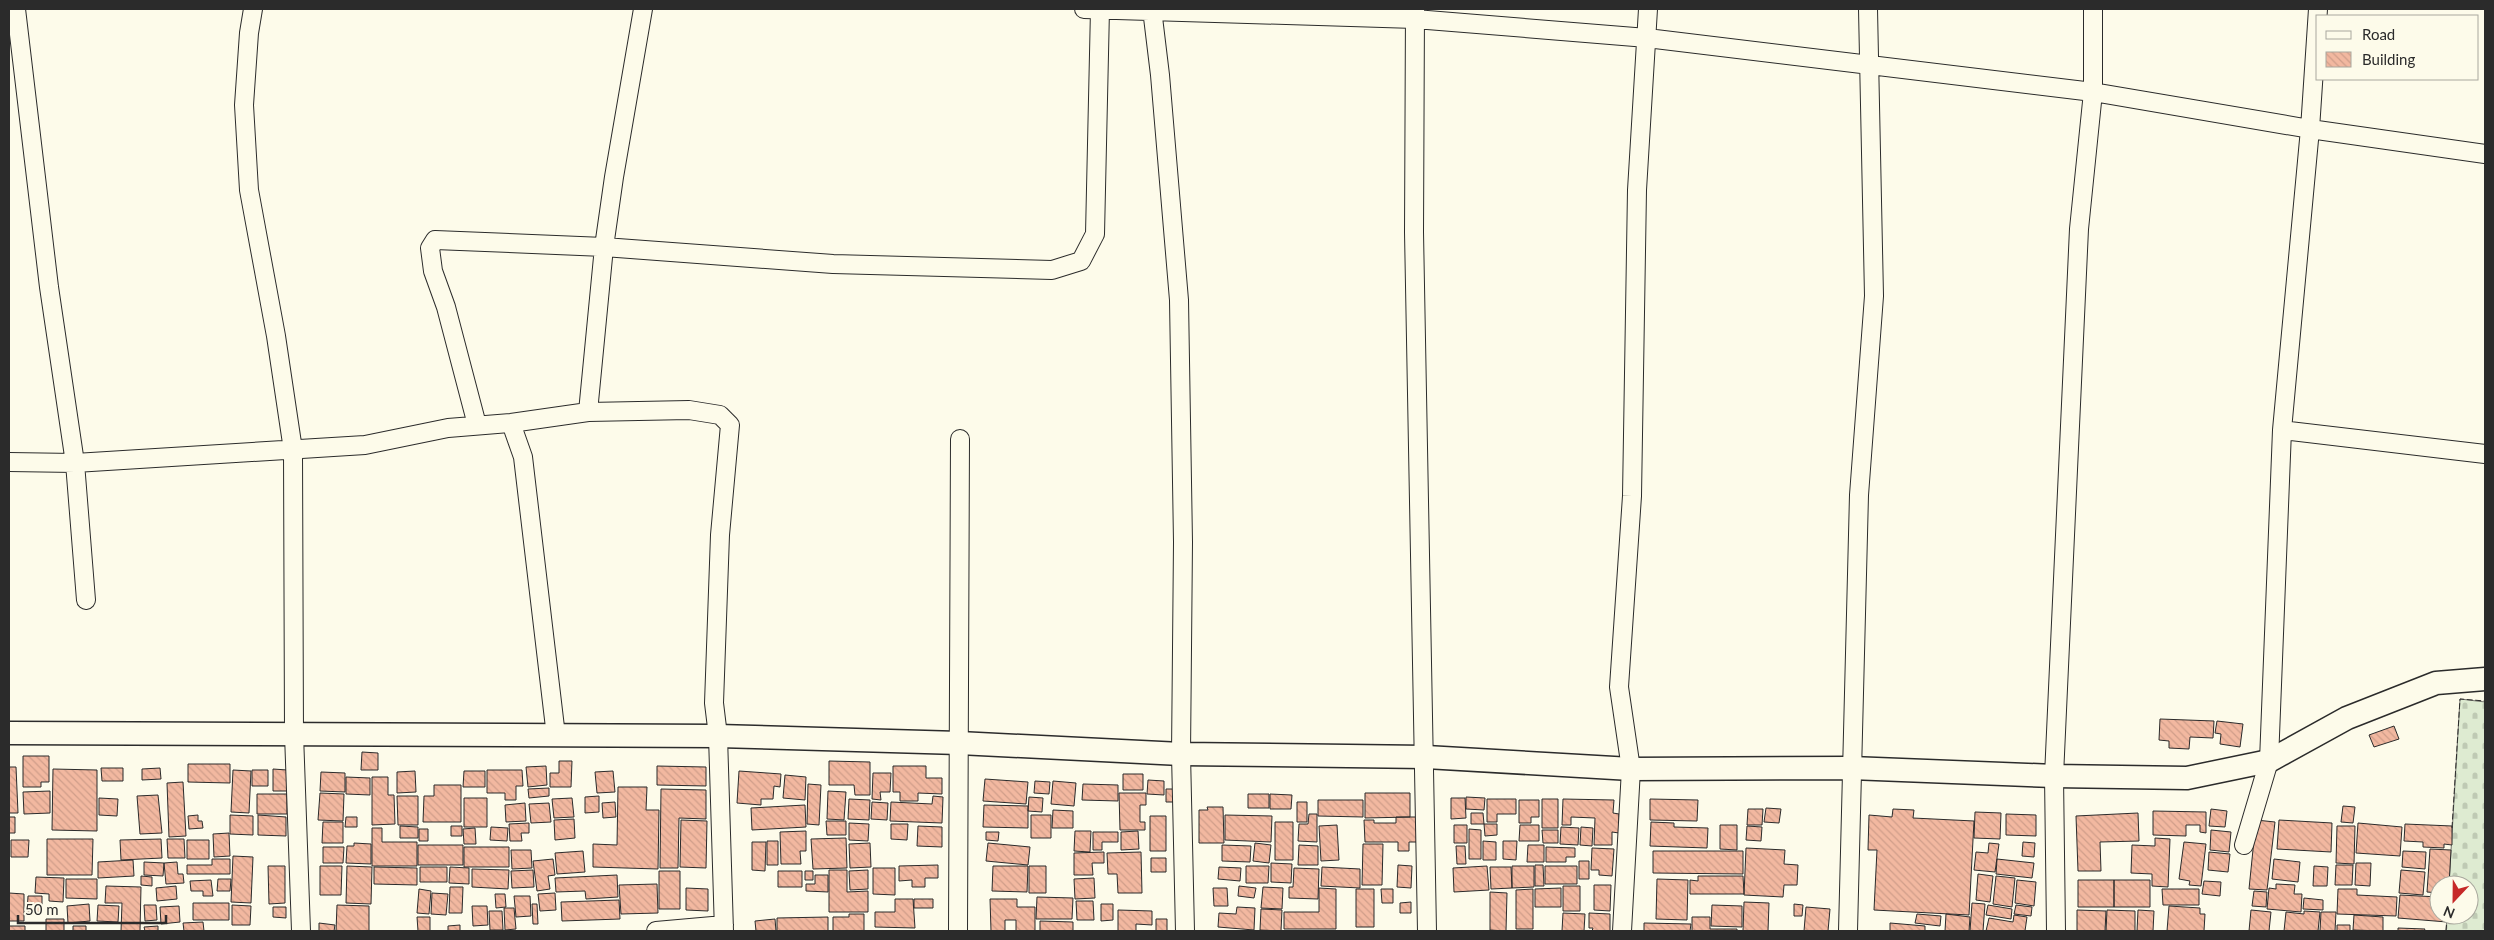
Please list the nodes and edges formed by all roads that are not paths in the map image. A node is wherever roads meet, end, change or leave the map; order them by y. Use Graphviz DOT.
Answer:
graph roads {
  1 [pos="16,9"];
  2 [pos="253,9"];
  3 [pos="643,9"];
  4 [pos="1084,9"];
  5 [pos="1100,9"];
  6 [pos="1152,9"];
  7 [pos="1648,9"];
  8 [pos="1868,9"];
  9 [pos="2093,9"];
  10 [pos="1415,14"];
  11 [pos="1647,38"];
  12 [pos="2316,39"];
  13 [pos="1870,66"];
  14 [pos="2092,92"];
  15 [pos="2310,130"];
  16 [pos="2485,154"];
  17 [pos="604,247"];
  18 [pos="588,412"];
  19 [pos="511,423"];
  20 [pos="477,425"];
  21 [pos="2282,430"];
  22 [pos="960,439"];
  23 [pos="293,450"];
  24 [pos="2485,454"];
  25 [pos="9,462"];
  26 [pos="75,462"];
  27 [pos="86,600"];
  28 [pos="2485,679"];
  29 [pos="9,733"];
  30 [pos="294,734"];
  31 [pos="556,736"];
  32 [pos="718,736"];
  33 [pos="959,743"];
  34 [pos="1181,754"];
  35 [pos="1426,758"];
  36 [pos="2269,761"];
  37 [pos="1851,768"];
  38 [pos="1631,769"];
  39 [pos="2054,776"];
  40 [pos="2244,845"];
  41 [pos="724,928"];
  42 [pos="301,931"];
  43 [pos="656,931"];
  44 [pos="958,931"];
  45 [pos="1186,931"];
  46 [pos="1427,931"];
  47 [pos="1622,931"];
  48 [pos="1848,931"];
  49 [pos="2056,931"];
  1 -- 26 [label="street"];
  2 -- 23 [label="street"];
  3 -- 17 [label="street"];
  4 -- 5 [label="street"];
  5 -- 6 [label="street"];
  5 -- 17 [label="street"];
  6 -- 10 [label="street"];
  6 -- 34 [label="street"];
  7 -- 11 [label="street"];
  8 -- 13 [label="street"];
  9 -- 14 [label="street"];
  10 -- 11 [label="street"];
  10 -- 35 [label="street"];
  11 -- 13 [label="street"];
  11 -- 38 [label="street"];
  12 -- 15 [label="street"];
  13 -- 14 [label="street"];
  13 -- 37 [label="street"];
  14 -- 15 [label="street"];
  14 -- 39 [label="street"];
  15 -- 16 [label="street"];
  15 -- 21 [label="street"];
  17 -- 18 [label="street"];
  17 -- 20 [label="street"];
  18 -- 19 [label="street"];
  18 -- 32 [label="street"];
  19 -- 20 [label="street"];
  19 -- 31 [label="street"];
  20 -- 23 [label="street"];
  21 -- 24 [label="street"];
  21 -- 36 [label="street"];
  22 -- 33 [label="street"];
  23 -- 26 [label="street"];
  23 -- 30 [label="street"];
  25 -- 26 [label="street"];
  26 -- 27 [label="street"];
  28 -- 36 [label="street"];
  29 -- 30 [label="street"];
  30 -- 31 [label="street"];
  30 -- 42 [label="street"];
  31 -- 32 [label="street"];
  32 -- 33 [label="street"];
  32 -- 41 [label="street"];
  33 -- 34 [label="street"];
  33 -- 44 [label="street"];
  34 -- 35 [label="street"];
  34 -- 45 [label="street"];
  35 -- 38 [label="street"];
  35 -- 46 [label="street"];
  36 -- 39 [label="street"];
  36 -- 40 [label="street"];
  37 -- 38 [label="street"];
  37 -- 39 [label="street"];
  37 -- 48 [label="street"];
  38 -- 47 [label="street"];
  39 -- 49 [label="street"];
  41 -- 43 [label="street"];
}
